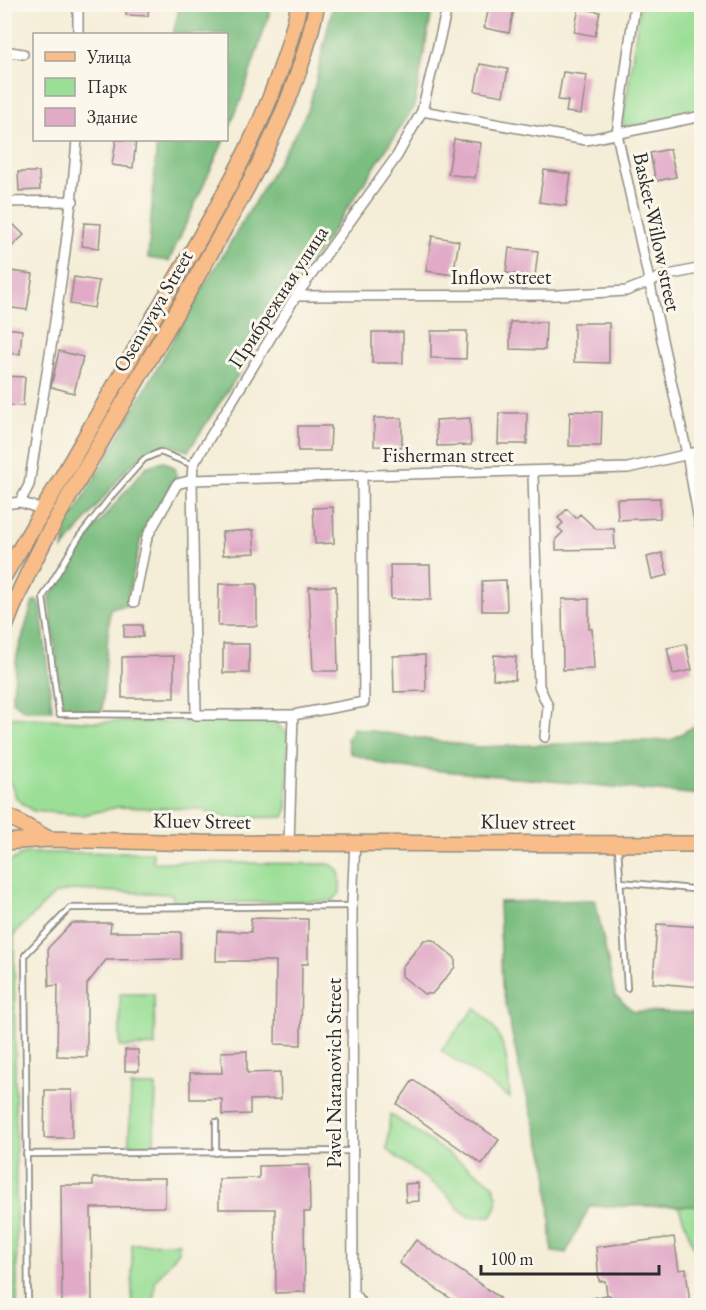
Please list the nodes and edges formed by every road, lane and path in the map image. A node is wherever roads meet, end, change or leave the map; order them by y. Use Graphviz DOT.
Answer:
graph roads {
  1 [pos="78,4"];
  2 [pos="299,4"];
  3 [pos="317,4"];
  4 [pos="448,4"];
  5 [pos="636,4"];
  6 [pos="78,33"];
  7 [pos="4,51"];
  8 [pos="23,54"];
  9 [pos="422,111"];
  10 [pos="702,116"];
  11 [pos="617,134"];
  12 [pos="77,141"];
  13 [pos="73,201"];
  14 [pos="4,202"];
  15 [pos="702,268"];
  16 [pos="649,281"];
  17 [pos="296,296"];
  18 [pos="702,451"];
  19 [pos="687,454"];
  20 [pos="193,465"];
  21 [pos="533,473"];
  22 [pos="362,474"];
  23 [pos="192,480"];
  24 [pos="20,502"];
  25 [pos="4,504"];
  26 [pos="44,510"];
  27 [pos="702,537"];
  28 [pos="4,576"];
  29 [pos="134,602"];
  30 [pos="4,630"];
  31 [pos="195,715"];
  32 [pos="292,715"];
  33 [pos="544,737"];
  34 [pos="4,814"];
  35 [pos="49,839"];
  36 [pos="4,842"];
  37 [pos="355,842"];
  38 [pos="289,843"];
  39 [pos="618,844"];
  40 [pos="702,844"];
  41 [pos="621,882"];
  42 [pos="702,890"];
  43 [pos="352,906"];
  44 [pos="627,988"];
  45 [pos="216,1122"];
  46 [pos="352,1151"];
  47 [pos="216,1153"];
  48 [pos="26,1154"];
  49 [pos="353,1293"];
  50 [pos="608,1298"];
  51 [pos="28,1305"];
  52 [pos="353,1305"];
  53 [pos="364,1305"];
  54 [pos="572,1305"];
  1 -- 6 [label="street"];
  2 -- 26 [label="main road, Osennyaya Street"];
  3 -- 30 [label="main road, Osennyaya Street"];
  4 -- 9 [label="street, Прибрежная улица"];
  5 -- 11 [label="street, Basket-Willow street"];
  7 -- 8 [label="street"];
  9 -- 11 [label="street"];
  9 -- 17 [label="street, Прибрежная улица"];
  10 -- 11 [label="street"];
  11 -- 16 [label="street, Basket-Willow street"];
  12 -- 13 [label="street"];
  13 -- 14 [label="street"];
  13 -- 24 [label="street"];
  15 -- 16 [label="street, Inflow street"];
  16 -- 17 [label="street, Inflow street"];
  16 -- 19 [label="street, Basket-Willow street"];
  17 -- 20 [label="street, Прибрежная улица"];
  18 -- 19 [label="street, Fisherman street"];
  19 -- 21 [label="street, Fisherman street"];
  19 -- 27 [label="street, Basket-Willow street"];
  20 -- 23 [label="street, Прибрежная улица"];
  20 -- 31 [label="lane"];
  21 -- 22 [label="street, Fisherman street"];
  21 -- 33 [label="street"];
  22 -- 23 [label="street, Fisherman street"];
  22 -- 32 [label="street"];
  23 -- 29 [label="street"];
  23 -- 31 [label="street, Прибрежная улица"];
  24 -- 25 [label="street"];
  24 -- 26 [label="street"];
  26 -- 28 [label="main road, Osennyaya Street"];
  31 -- 32 [label="street"];
  32 -- 38 [label="street"];
  34 -- 35 [label="main road, Kluev Street"];
  35 -- 36 [label="main road, Kluev Street"];
  35 -- 38 [label="main road, Kluev Street"];
  37 -- 38 [label="main road, Kluev Street"];
  37 -- 39 [label="main road, Kluev street"];
  37 -- 43 [label="street, Pavel Naranovich Street"];
  39 -- 40 [label="main road, Kluev street"];
  39 -- 41 [label="lane"];
  41 -- 42 [label="lane"];
  41 -- 44 [label="lane"];
  43 -- 46 [label="street, Pavel Naranovich Street"];
  43 -- 48 [label="lane"];
  45 -- 47 [label="lane"];
  46 -- 47 [label="lane"];
  46 -- 49 [label="street, Pavel Naranovich Street"];
  47 -- 48 [label="lane"];
  48 -- 51 [label="lane"];
  49 -- 52 [label="street, Pavel Naranovich Street"];
  49 -- 53 [label="street"];
  50 -- 54 [label="lane"];
}
